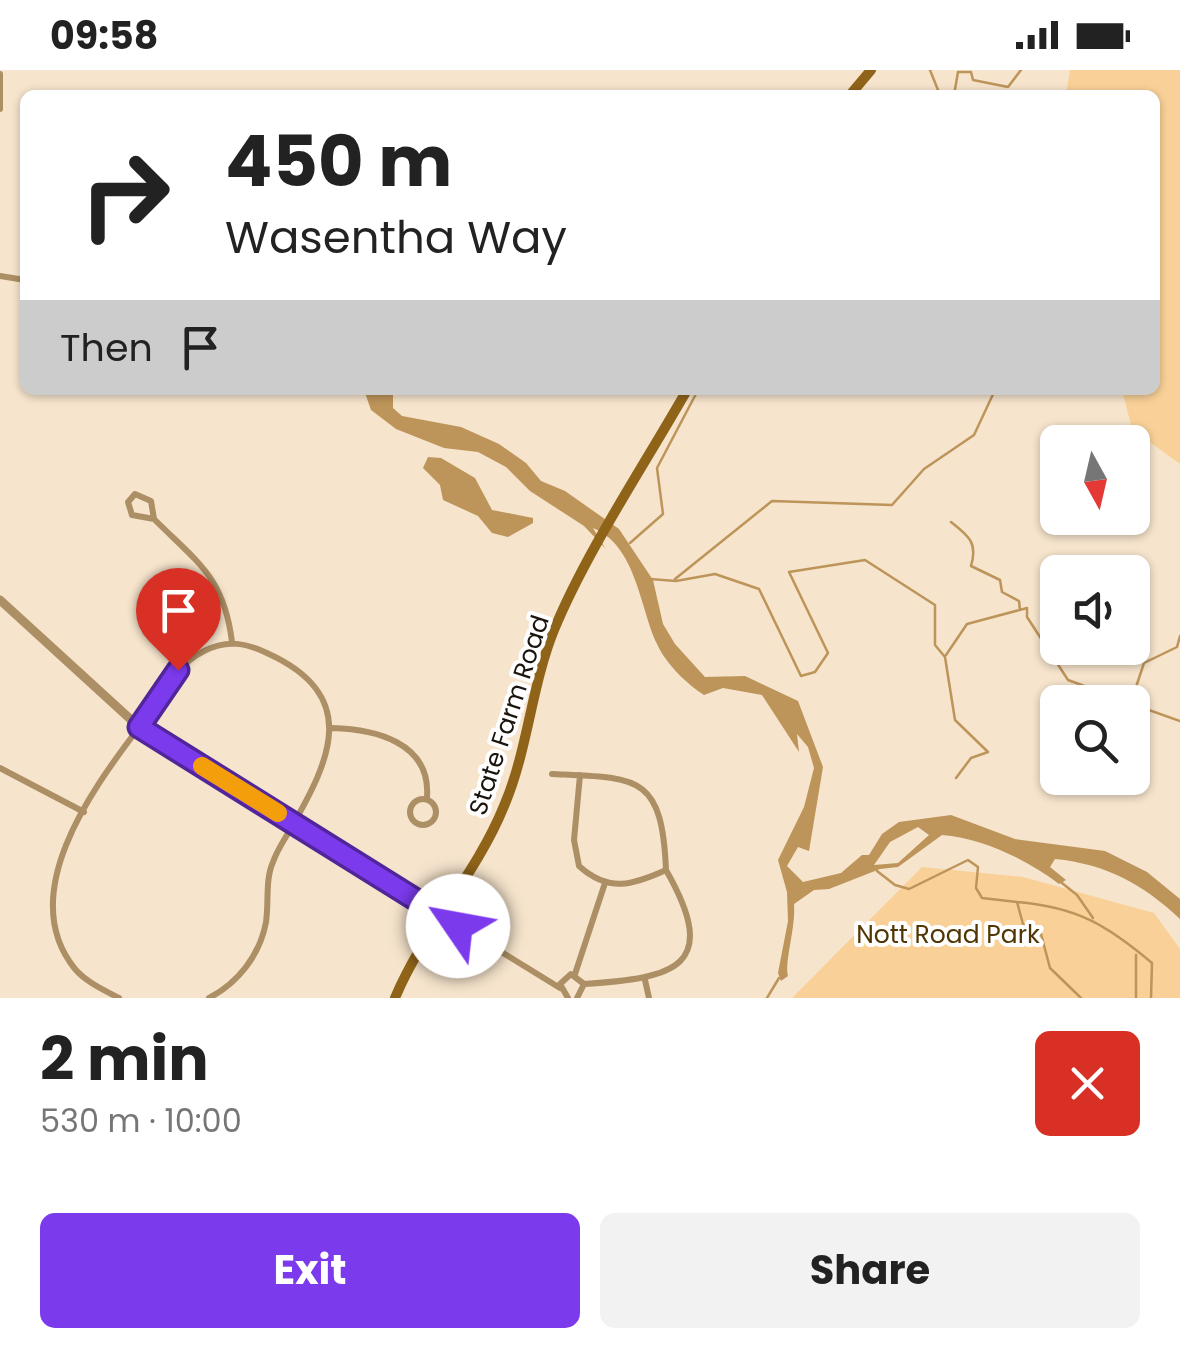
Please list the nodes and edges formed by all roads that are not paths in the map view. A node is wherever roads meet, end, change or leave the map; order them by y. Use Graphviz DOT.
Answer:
graph roads {
  1 [pos="871,70"];
  2 [pos="0,74"];
  3 [pos="854,90"];
  4 [pos="0,109"];
  5 [pos="685,395"];
  6 [pos="154,518"];
  7 [pos="0,600"];
  8 [pos="232,642"];
  9 [pos="139,727"];
  10 [pos="332,728"];
  11 [pos="0,768"];
  12 [pos="552,774"];
  13 [pos="580,775"];
  14 [pos="427,796"];
  15 [pos="84,812"];
  16 [pos="294,823"];
  17 [pos="666,870"];
  18 [pos="605,883"];
  19 [pos="440,914"];
  20 [pos="575,974"];
  21 [pos="646,980"];
  22 [pos="584,984"];
  23 [pos="560,988"];
  24 [pos="119,998"];
  25 [pos="209,998"];
  26 [pos="395,998"];
  27 [pos="568,998"];
  28 [pos="577,998"];
  29 [pos="648,998"];
  1 -- 3 [label="main road"];
  2 -- 4 [label="street"];
  5 -- 19 [label="main road, State Farm Road"];
  6 -- 6 [label="street"];
  6 -- 8 [label="street"];
  7 -- 9 [label="street"];
  8 -- 9 [label="street"];
  8 -- 10 [label="street"];
  9 -- 15 [label="street"];
  9 -- 16 [label="street"];
  10 -- 14 [label="street"];
  10 -- 16 [label="street"];
  11 -- 15 [label="street"];
  12 -- 13 [label="street"];
  13 -- 17 [label="street"];
  13 -- 18 [label="street"];
  14 -- 14 [label="street"];
  15 -- 24 [label="street"];
  16 -- 19 [label="street"];
  16 -- 25 [label="street"];
  17 -- 18 [label="street"];
  17 -- 21 [label="street"];
  18 -- 20 [label="street"];
  19 -- 23 [label="street"];
  19 -- 26 [label="main road, State Farm Road"];
  20 -- 22 [label="street"];
  20 -- 23 [label="street"];
  21 -- 22 [label="street"];
  21 -- 29 [label="street"];
  22 -- 28 [label="street"];
  23 -- 27 [label="street"];
}
